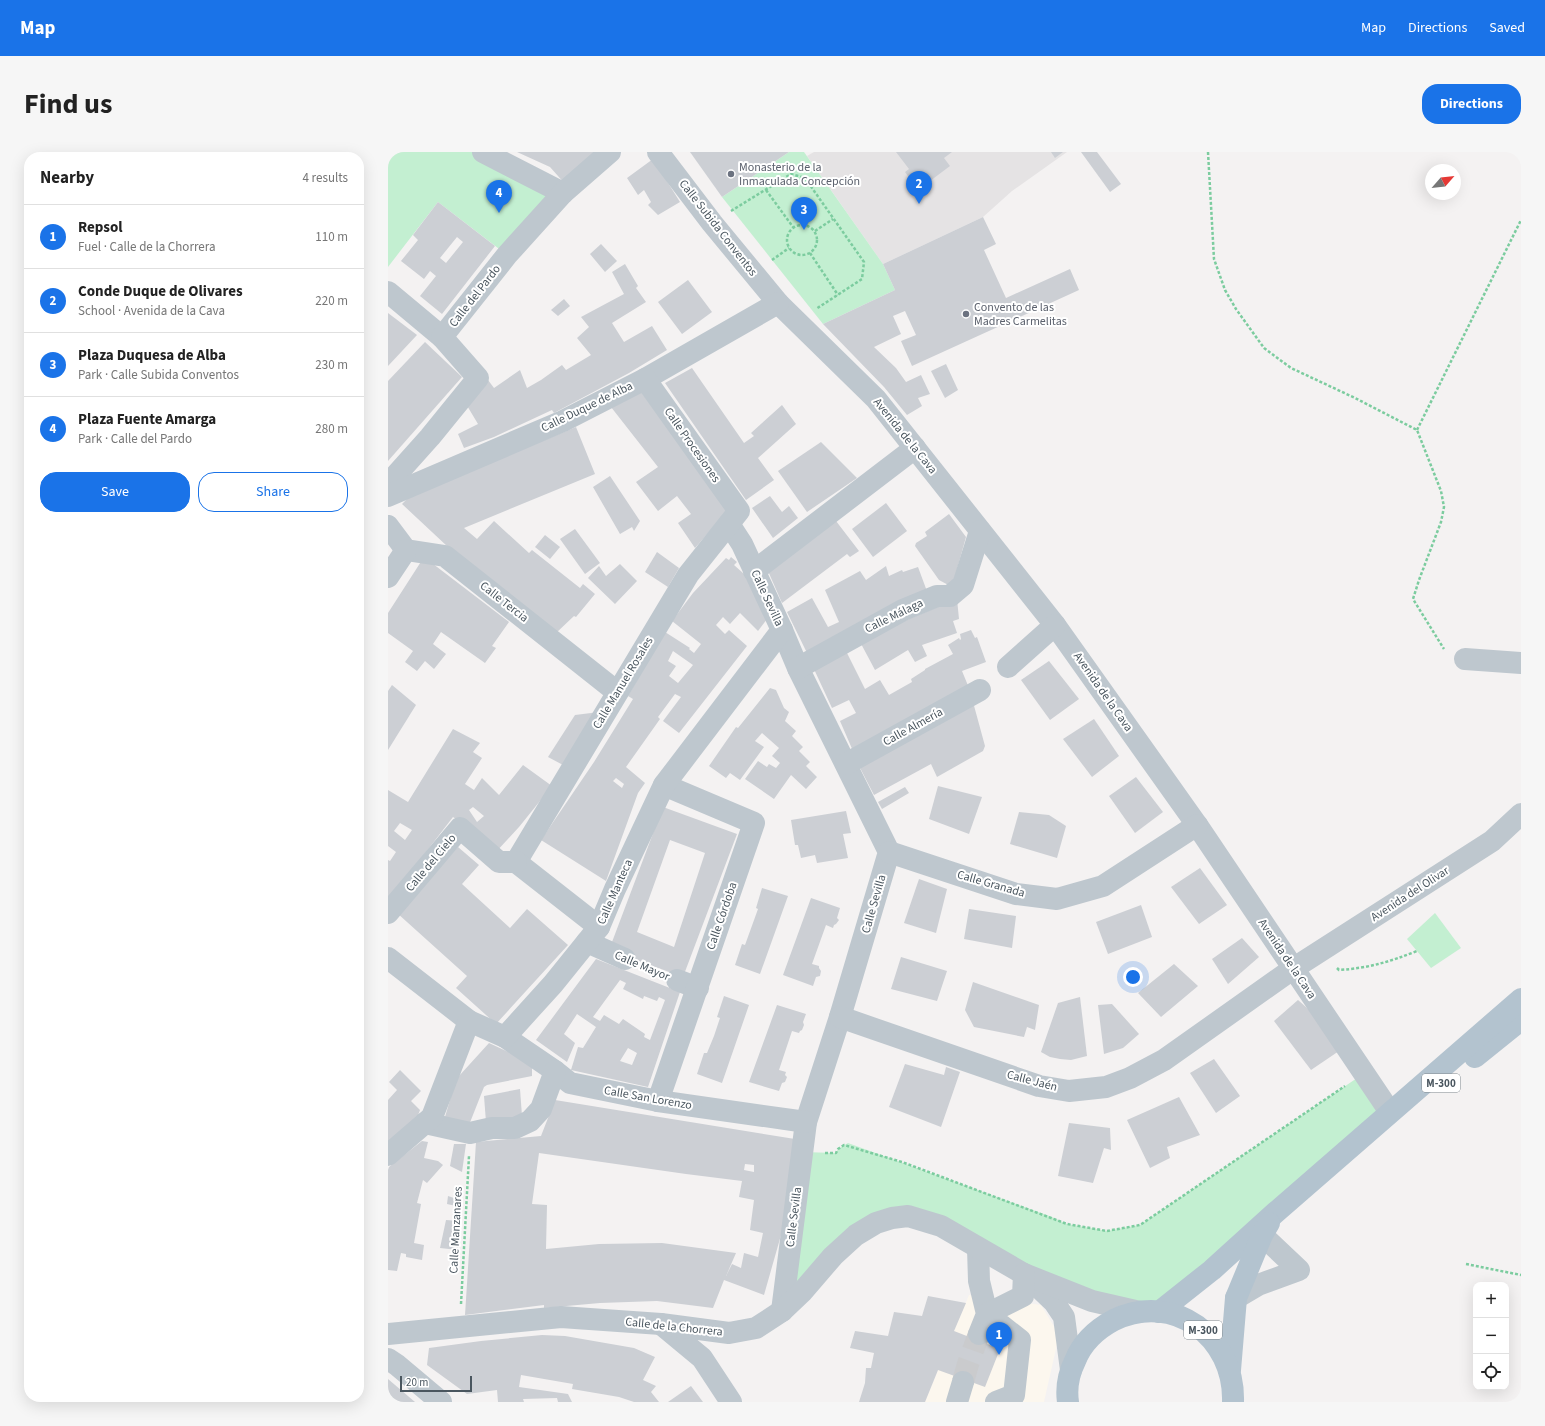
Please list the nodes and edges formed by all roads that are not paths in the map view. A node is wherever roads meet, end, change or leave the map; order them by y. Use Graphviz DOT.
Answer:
graph roads {
  1 [pos="610,152"];
  2 [pos="658,152"];
  3 [pos="492,154"];
  4 [pos="563,193"];
  5 [pos="388,292"];
  6 [pos="778,303"];
  7 [pos="442,337"];
  8 [pos="645,379"];
  9 [pos="915,448"];
  10 [pos="388,484"];
  11 [pos="388,496"];
  12 [pos="734,518"];
  13 [pos="388,526"];
  14 [pos="980,531"];
  15 [pos="406,550"];
  16 [pos="754,570"];
  17 [pos="388,577"];
  18 [pos="1055,625"];
  19 [pos="782,630"];
  20 [pos="1465,659"];
  21 [pos="1521,663"];
  22 [pos="1008,667"];
  23 [pos="798,668"];
  24 [pos="980,690"];
  25 [pos="617,692"];
  26 [pos="846,764"];
  27 [pos="664,785"];
  28 [pos="1521,814"];
  29 [pos="1196,825"];
  30 [pos="889,852"];
  31 [pos="516,862"];
  32 [pos="388,913"];
  33 [pos="593,935"];
  34 [pos="388,958"];
  35 [pos="625,959"];
  36 [pos="1294,968"];
  37 [pos="677,980"];
  38 [pos="698,988"];
  39 [pos="1521,999"];
  40 [pos="840,1017"];
  41 [pos="1521,1020"];
  42 [pos="470,1021"];
  43 [pos="505,1037"];
  44 [pos="555,1071"];
  45 [pos="658,1101"];
  46 [pos="1390,1112"];
  47 [pos="806,1122"];
  48 [pos="425,1123"];
  49 [pos="1357,1142"];
  50 [pos="388,1155"];
  51 [pos="1276,1212"];
  52 [pos="1262,1235"];
  53 [pos="978,1248"];
  54 [pos="1024,1274"];
  55 [pos="1236,1298"];
  56 [pos="782,1311"];
  57 [pos="1149,1312"];
  58 [pos="661,1324"];
  59 [pos="983,1324"];
  60 [pos="388,1334"];
  61 [pos="388,1359"];
  62 [pos="1071,1370"];
  63 [pos="1230,1370"];
  64 [pos="1066,1399"];
  65 [pos="441,1402"];
  66 [pos="731,1402"];
  67 [pos="996,1402"];
  68 [pos="1233,1402"];
  1 -- 4 [label="street, Calle del Pardo"];
  2 -- 6 [label="street, Calle Subida Conventos"];
  3 -- 4 [label="street"];
  4 -- 7 [label="street, Calle del Pardo"];
  5 -- 7 [label="street"];
  6 -- 8 [label="street, Calle Duque de Alba"];
  6 -- 9 [label="street, Avenida de la Cava"];
  7 -- 10 [label="street, Calle del Pardo"];
  8 -- 11 [label="street, Calle Duque de Alba"];
  8 -- 12 [label="street, Calle Procesiones"];
  9 -- 14 [label="street, Avenida de la Cava"];
  9 -- 16 [label="street"];
  12 -- 16 [label="street, Calle Sevilla"];
  12 -- 25 [label="street, Calle Manuel Rosales"];
  13 -- 15 [label="street"];
  14 -- 18 [label="street, Avenida de la Cava"];
  14 -- 23 [label="street, Calle Málaga"];
  15 -- 17 [label="street"];
  15 -- 25 [label="street, Calle Tercia"];
  16 -- 19 [label="street, Calle Sevilla"];
  18 -- 22 [label="street"];
  18 -- 29 [label="street, Avenida de la Cava"];
  19 -- 23 [label="street, Calle Sevilla"];
  19 -- 27 [label="street, Calle Manteca"];
  20 -- 21 [label="street"];
  23 -- 26 [label="street, Calle Sevilla"];
  24 -- 26 [label="street, Calle Almería"];
  25 -- 31 [label="street, Calle Manuel Rosales"];
  26 -- 30 [label="street, Calle Sevilla"];
  27 -- 33 [label="street, Calle Manteca"];
  27 -- 38 [label="street, Calle Córdoba"];
  28 -- 36 [label="street, Avenida del Olivar"];
  29 -- 30 [label="street, Calle Granada"];
  29 -- 36 [label="street, Avenida de la Cava"];
  30 -- 40 [label="street, Calle Sevilla"];
  31 -- 32 [label="street, Calle del Cielo"];
  31 -- 33 [label="street, Calle Mayor"];
  33 -- 35 [label="street, Calle Mayor"];
  33 -- 43 [label="street, Calle Manteca"];
  34 -- 42 [label="street"];
  36 -- 40 [label="street, Calle Jaén"];
  36 -- 46 [label="street, Avenida de la Cava"];
  37 -- 38 [label="street, Calle Mayor"];
  38 -- 45 [label="street, Calle Córdoba"];
  39 -- 46 [label="main road, M-300"];
  40 -- 47 [label="street, Calle Sevilla"];
  41 -- 49 [label="main road, M-300"];
  42 -- 43 [label="street"];
  42 -- 48 [label="street"];
  43 -- 44 [label="street, Calle San Lorenzo"];
  44 -- 45 [label="street, Calle San Lorenzo"];
  44 -- 48 [label="street"];
  45 -- 47 [label="street, Calle San Lorenzo"];
  46 -- 49 [label="main road, M-300"];
  47 -- 56 [label="street, Calle Sevilla"];
  48 -- 50 [label="street"];
  49 -- 51 [label="main road, M-300"];
  51 -- 52 [label="main road, M-300"];
  51 -- 57 [label="main road, M-300"];
  52 -- 55 [label="main road, M-300"];
  52 -- 55 [label="street"];
  53 -- 54 [label="street, Calle de la Chorrera"];
  53 -- 56 [label="street, Calle de la Chorrera"];
  53 -- 59 [label="street"];
  54 -- 57 [label="street"];
  54 -- 59 [label="street"];
  54 -- 62 [label="street"];
  55 -- 63 [label="main road, M-300"];
  56 -- 58 [label="street, Calle de la Chorrera"];
  57 -- 62 [label="main road, M-300"];
  57 -- 63 [label="main road, M-300"];
  58 -- 60 [label="street, Calle de la Chorrera"];
  58 -- 66 [label="street"];
  59 -- 67 [label="street"];
  61 -- 65 [label="street"];
  62 -- 64 [label="main road, M-300"];
  63 -- 68 [label="main road, M-300"];
}
